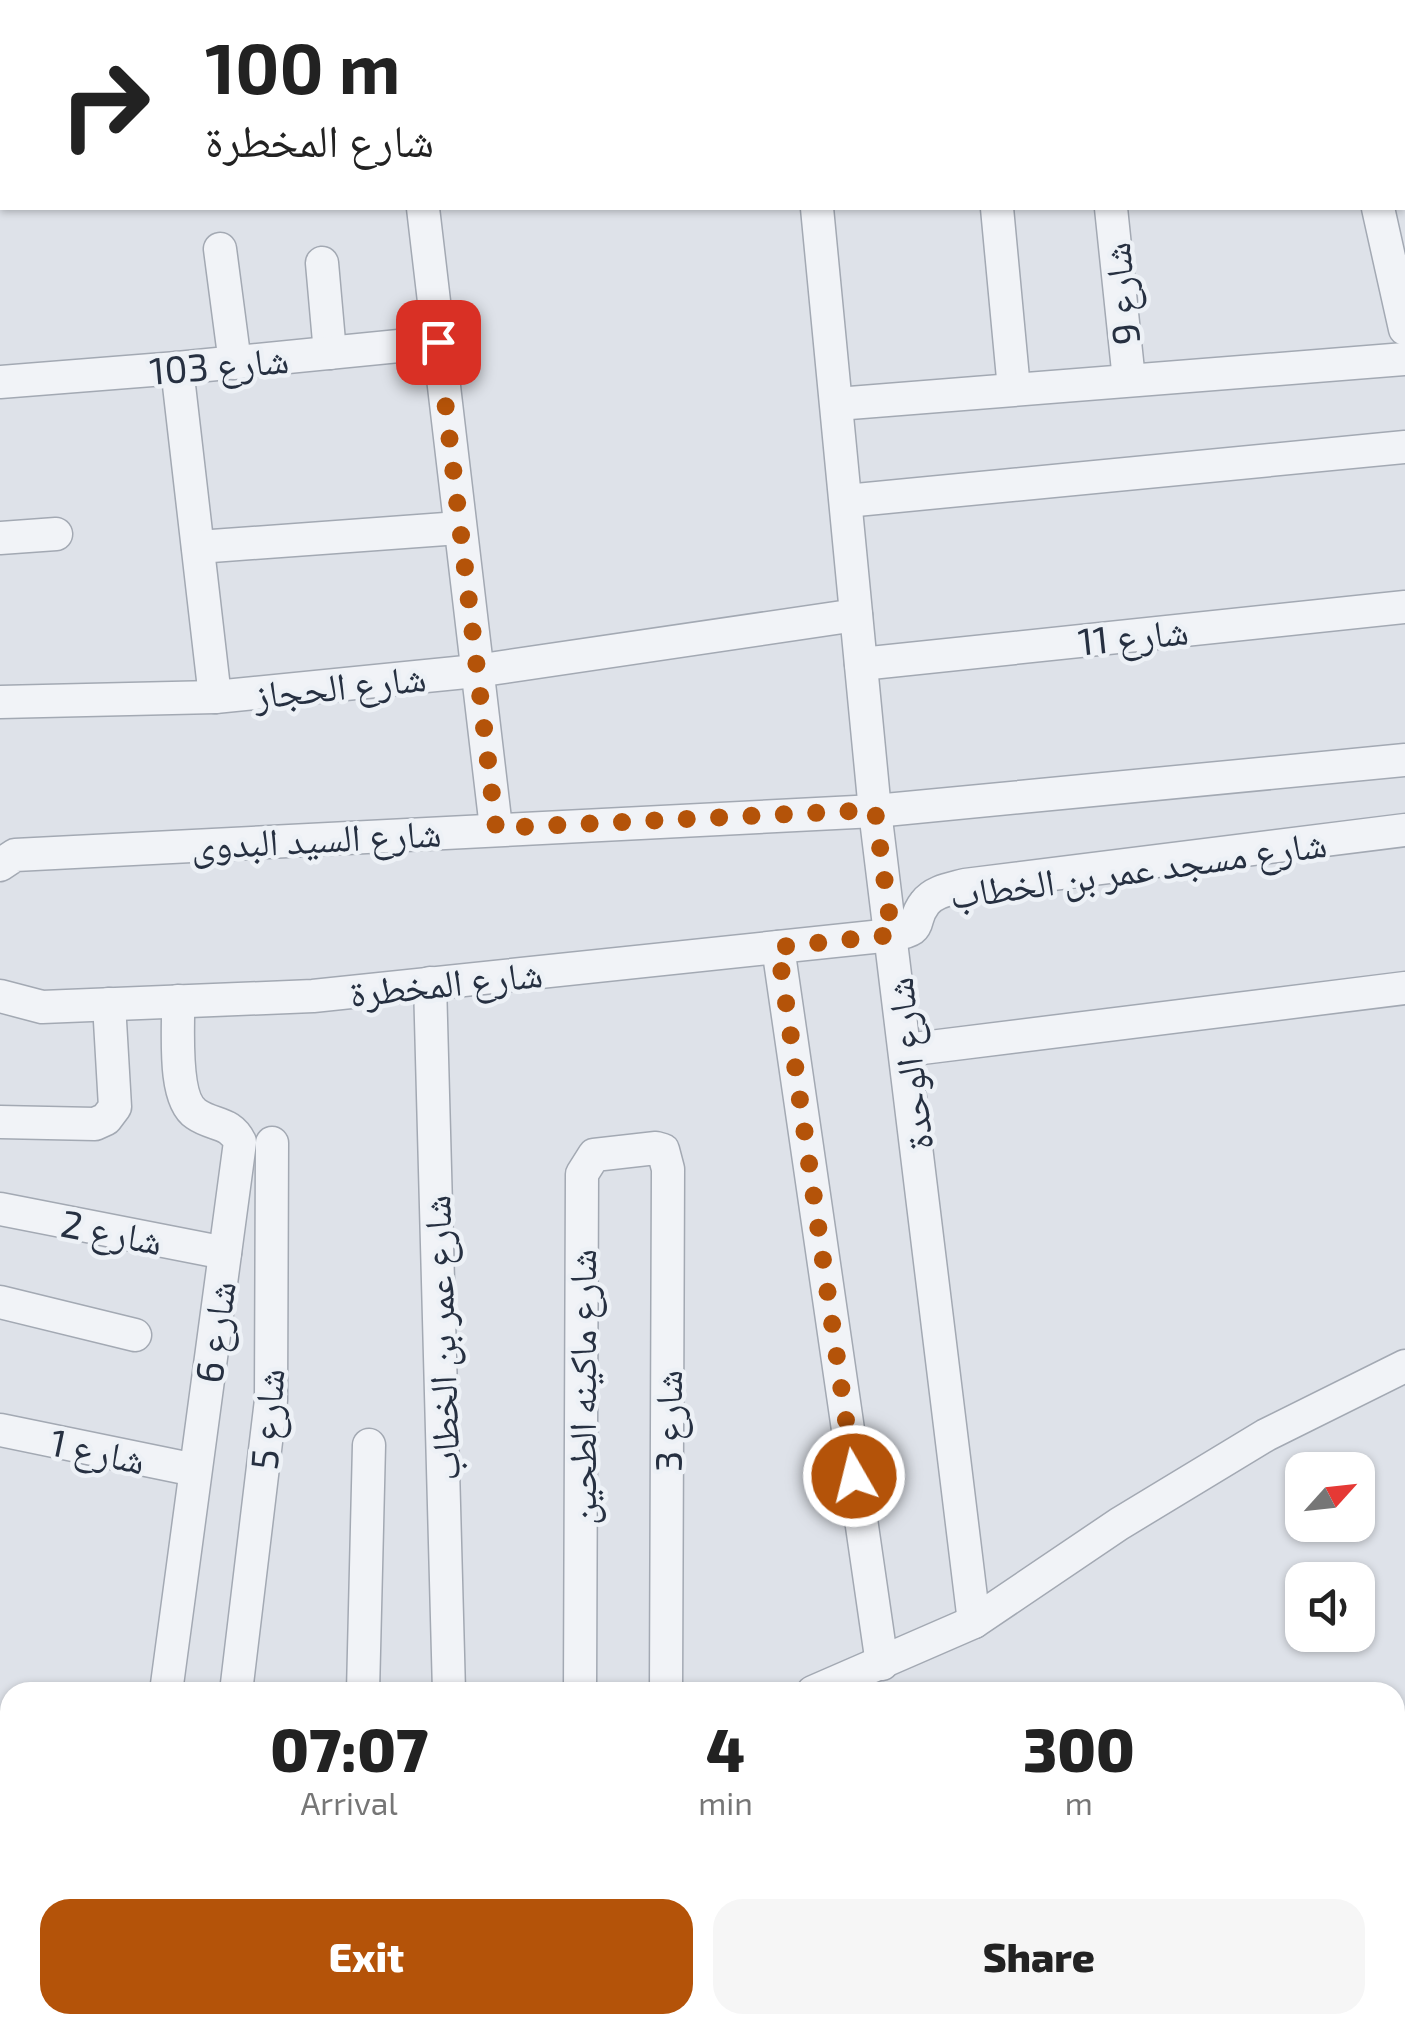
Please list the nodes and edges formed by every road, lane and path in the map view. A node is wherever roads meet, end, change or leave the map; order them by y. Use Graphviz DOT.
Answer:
graph roads {
  1 [pos="422,210"];
  2 [pos="817,210"];
  3 [pos="997,210"];
  4 [pos="1111,210"];
  5 [pos="1378,210"];
  6 [pos="220,250"];
  7 [pos="322,262"];
  8 [pos="1405,329"];
  9 [pos="438,342"];
  10 [pos="330,353"];
  11 [pos="1405,359"];
  12 [pos="235,363"];
  13 [pos="177,368"];
  14 [pos="1129,380"];
  15 [pos="0,382"];
  16 [pos="1014,389"];
  17 [pos="837,404"];
  18 [pos="1405,447"];
  19 [pos="846,502"];
  20 [pos="459,528"];
  21 [pos="56,534"];
  22 [pos="0,538"];
  23 [pos="198,547"];
  24 [pos="1405,607"];
  25 [pos="856,615"];
  26 [pos="861,664"];
  27 [pos="476,672"];
  28 [pos="215,698"];
  29 [pos="0,702"];
  30 [pos="1405,760"];
  31 [pos="875,810"];
  32 [pos="496,828"];
  33 [pos="1405,830"];
  34 [pos="0,865"];
  35 [pos="892,935"];
  36 [pos="778,947"];
  37 [pos="430,983"];
  38 [pos="1405,988"];
  39 [pos="0,996"];
  40 [pos="178,1001"];
  41 [pos="109,1004"];
  42 [pos="906,1050"];
  43 [pos="0,1122"];
  44 [pos="272,1144"];
  45 [pos="663,1150"];
  46 [pos="0,1210"];
  47 [pos="225,1253"];
  48 [pos="0,1302"];
  49 [pos="134,1335"];
  50 [pos="1405,1366"];
  51 [pos="0,1430"];
  52 [pos="369,1445"];
  53 [pos="195,1470"];
  54 [pos="974,1622"];
  55 [pos="882,1664"];
  56 [pos="167,1682"];
  57 [pos="237,1682"];
  58 [pos="363,1682"];
  59 [pos="450,1682"];
  60 [pos="580,1682"];
  61 [pos="666,1682"];
  62 [pos="838,1682"];
  1 -- 9 [label="street"];
  2 -- 17 [label="street, شارع الوحدة"];
  3 -- 16 [label="street"];
  4 -- 14 [label="street, شارع 9"];
  5 -- 8 [label="street"];
  6 -- 12 [label="street"];
  7 -- 10 [label="street"];
  9 -- 10 [label="street, شارع 103"];
  9 -- 20 [label="street"];
  10 -- 12 [label="street, شارع 103"];
  11 -- 14 [label="street"];
  12 -- 13 [label="street, شارع 103"];
  13 -- 15 [label="street, شارع 103"];
  13 -- 23 [label="street"];
  14 -- 16 [label="street"];
  16 -- 17 [label="street"];
  17 -- 19 [label="street, شارع الوحدة"];
  18 -- 19 [label="street"];
  19 -- 25 [label="street, شارع الوحدة"];
  20 -- 23 [label="street"];
  20 -- 27 [label="street"];
  21 -- 22 [label="street"];
  23 -- 28 [label="street"];
  24 -- 26 [label="street, شارع 11"];
  25 -- 26 [label="street, شارع الوحدة"];
  25 -- 27 [label="street, شارع الحجاز"];
  26 -- 31 [label="street, شارع الوحدة"];
  27 -- 28 [label="street, شارع الحجاز"];
  27 -- 32 [label="street"];
  28 -- 29 [label="street, شارع الحجاز"];
  30 -- 31 [label="street, شارع السيد البدوى"];
  31 -- 32 [label="street, شارع السيد البدوى"];
  31 -- 35 [label="street, شارع الوحدة"];
  32 -- 34 [label="street, شارع السيد البدوى"];
  33 -- 35 [label="street, شارع مسجد عمر بن الخطاب"];
  35 -- 36 [label="street, شارع المخطرة"];
  35 -- 42 [label="street, شارع الوحدة"];
  36 -- 37 [label="street, شارع المخطرة"];
  36 -- 55 [label="street"];
  37 -- 40 [label="street, شارع المخطرة"];
  37 -- 59 [label="street, شارع عمر بن الخطاب"];
  38 -- 42 [label="street"];
  39 -- 41 [label="street, شارع المخطرة"];
  40 -- 41 [label="street, شارع المخطرة"];
  40 -- 47 [label="street, شارع 6"];
  41 -- 43 [label="street"];
  42 -- 54 [label="street, شارع الوحدة"];
  44 -- 57 [label="street, شارع 5"];
  45 -- 60 [label="street, شارع ماكينه الطحين"];
  45 -- 61 [label="street, شارع 3"];
  46 -- 47 [label="street, شارع 2"];
  47 -- 53 [label="street, شارع 6"];
  48 -- 49 [label="street"];
  50 -- 54 [label="street"];
  51 -- 53 [label="street, شارع 1"];
  52 -- 58 [label="street"];
  53 -- 56 [label="street, شارع 6"];
  54 -- 55 [label="street"];
  55 -- 62 [label="street"];
}
